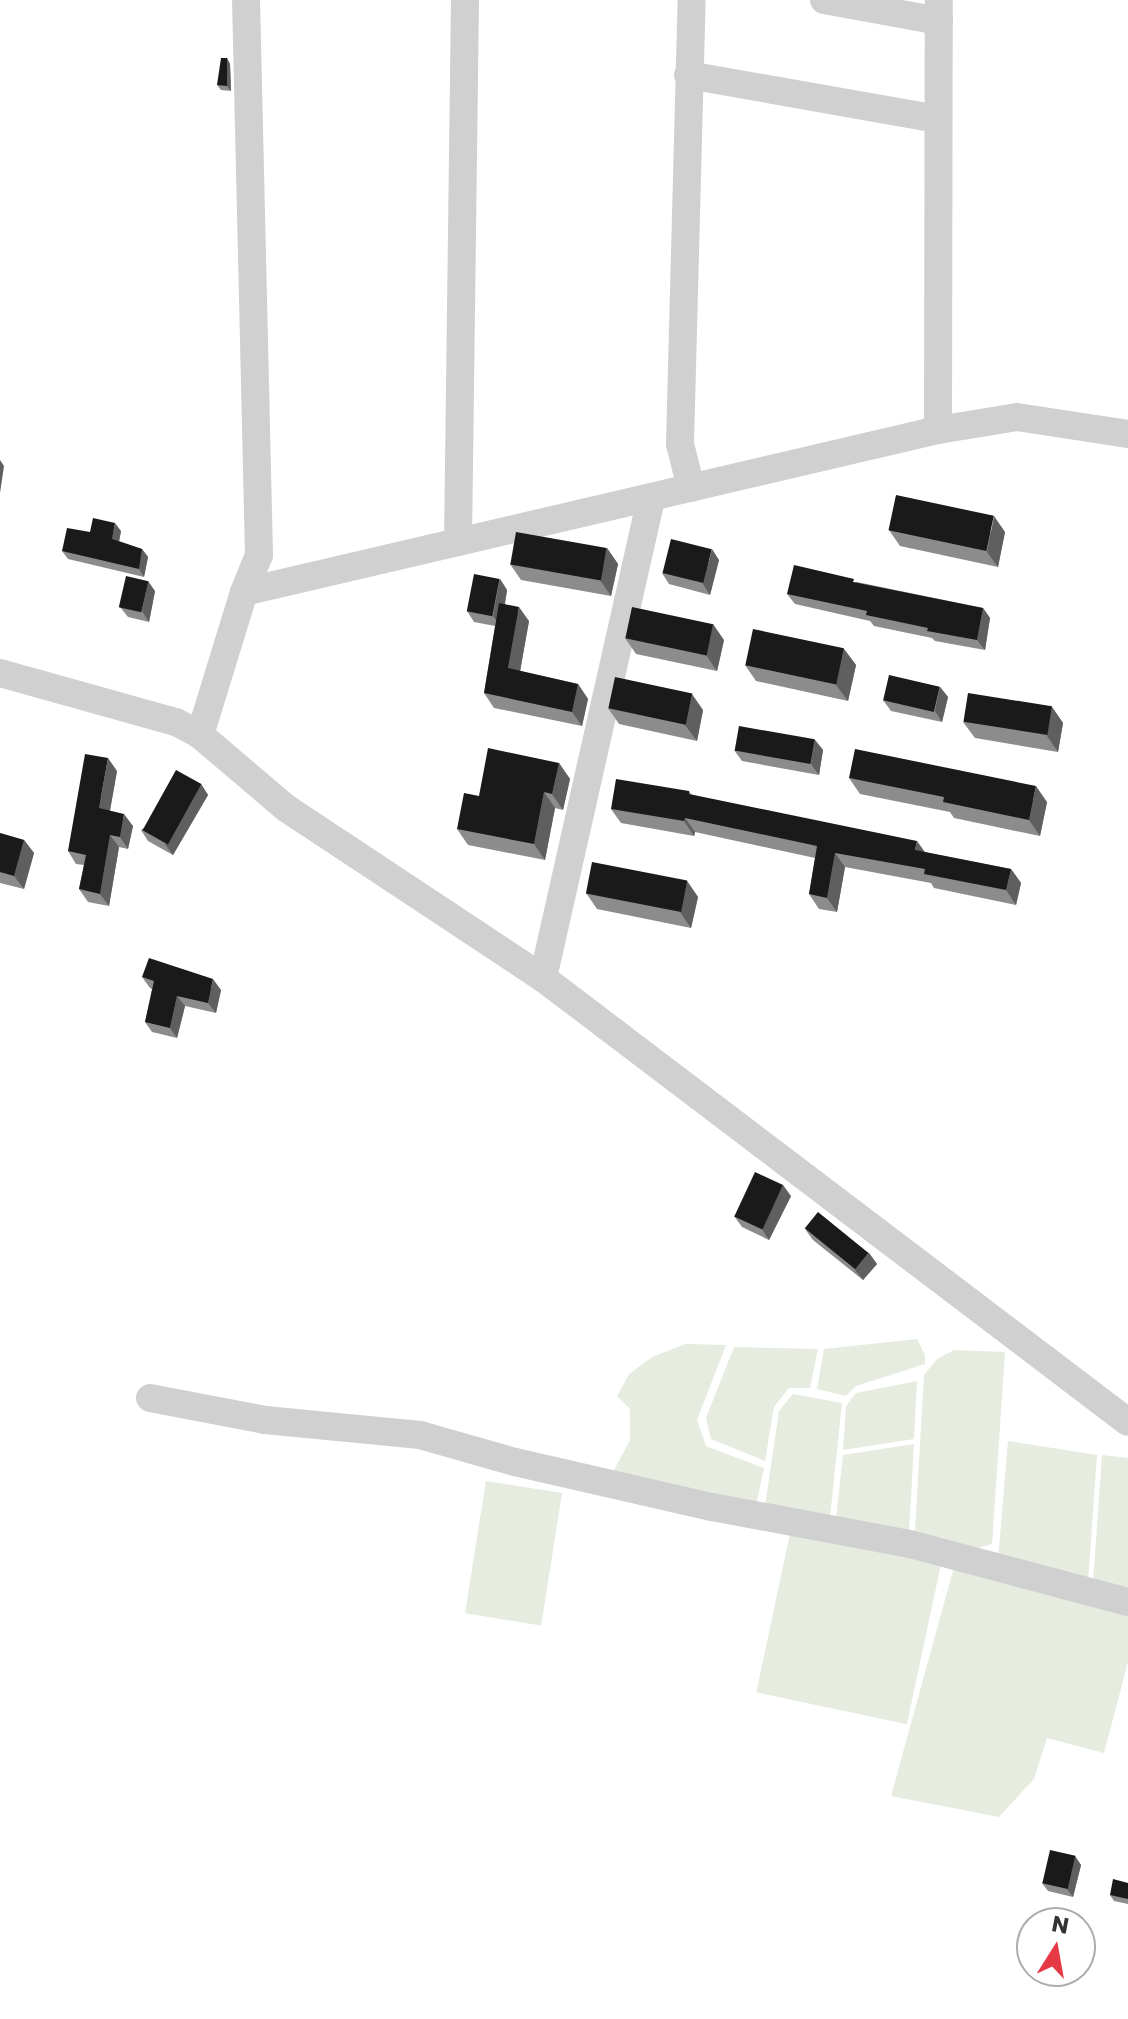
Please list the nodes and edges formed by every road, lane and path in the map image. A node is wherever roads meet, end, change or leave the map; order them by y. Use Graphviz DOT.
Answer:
graph roads {
  1 [pos="246,0"];
  2 [pos="465,0"];
  3 [pos="692,0"];
  4 [pos="824,0"];
  5 [pos="939,10"];
  6 [pos="688,75"];
  7 [pos="938,119"];
  8 [pos="938,430"];
  9 [pos="1128,434"];
  10 [pos="691,488"];
  11 [pos="651,497"];
  12 [pos="458,542"];
  13 [pos="244,592"];
  14 [pos="0,673"];
  15 [pos="200,735"];
  16 [pos="543,978"];
  17 [pos="150,1398"];
  18 [pos="1128,1422"];
  19 [pos="1128,1602"];
  1 -- 13 [label="street"];
  2 -- 12 [label="street"];
  3 -- 6 [label="street"];
  4 -- 5 [label="street"];
  5 -- 7 [label="street"];
  6 -- 7 [label="street"];
  6 -- 10 [label="street"];
  7 -- 8 [label="street"];
  8 -- 9 [label="street"];
  8 -- 10 [label="street"];
  10 -- 11 [label="street"];
  11 -- 12 [label="street"];
  11 -- 16 [label="street"];
  12 -- 13 [label="street"];
  13 -- 15 [label="street"];
  14 -- 15 [label="street"];
  15 -- 16 [label="street"];
  16 -- 18 [label="street"];
  17 -- 19 [label="street"];
}
